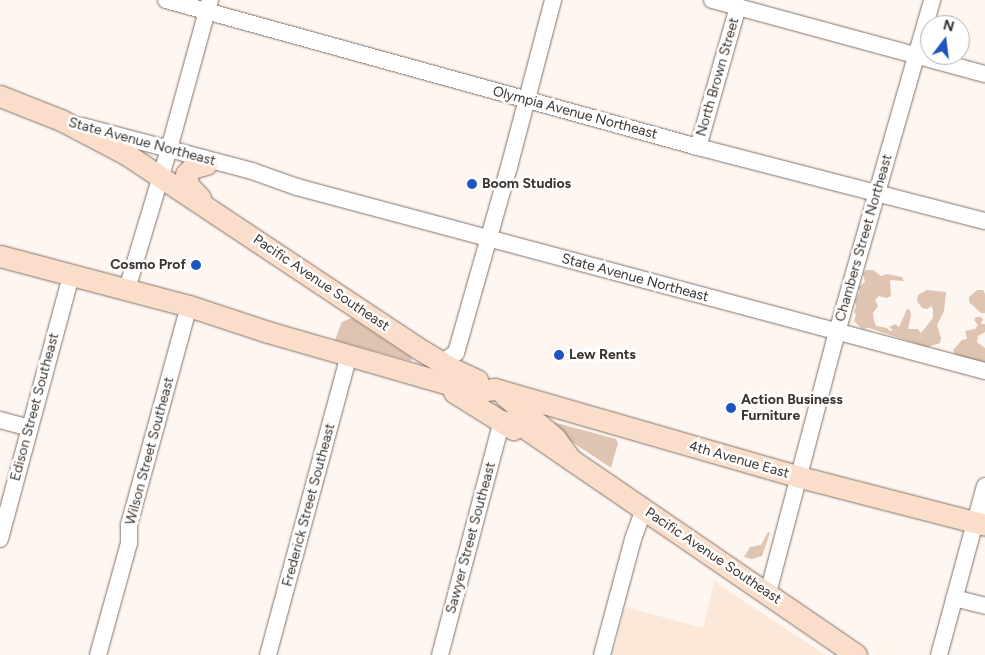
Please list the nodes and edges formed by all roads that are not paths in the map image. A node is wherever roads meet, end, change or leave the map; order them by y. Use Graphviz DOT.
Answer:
graph roads {
  1 [pos="166,0"];
  2 [pos="553,0"];
  3 [pos="712,0"];
  4 [pos="932,0"];
  5 [pos="208,6"];
  6 [pos="738,7"];
  7 [pos="915,54"];
  8 [pos="985,74"];
  9 [pos="0,96"];
  10 [pos="527,99"];
  11 [pos="61,120"];
  12 [pos="698,147"];
  13 [pos="169,149"];
  14 [pos="206,164"];
  15 [pos="160,175"];
  16 [pos="285,184"];
  17 [pos="877,192"];
  18 [pos="219,214"];
  19 [pos="985,221"];
  20 [pos="487,238"];
  21 [pos="0,256"];
  22 [pos="70,275"];
  23 [pos="126,290"];
  24 [pos="189,306"];
  25 [pos="837,332"];
  26 [pos="349,355"];
  27 [pos="435,369"];
  28 [pos="985,371"];
  29 [pos="495,389"];
  30 [pos="0,420"];
  31 [pos="502,421"];
  32 [pos="29,428"];
  33 [pos="570,459"];
  34 [pos="800,477"];
  35 [pos="985,486"];
  36 [pos="644,509"];
  37 [pos="980,523"];
  38 [pos="0,539"];
  39 [pos="768,593"];
  40 [pos="954,598"];
  41 [pos="985,606"];
  42 [pos="98,655"];
  43 [pos="268,655"];
  44 [pos="440,655"];
  45 [pos="602,655"];
  46 [pos="856,655"];
  47 [pos="939,655"];
  1 -- 5 [label="street, Olympia Avenue Northeast"];
  2 -- 10 [label="street"];
  3 -- 6 [label="street"];
  4 -- 7 [label="street, Chambers Street Northeast"];
  5 -- 10 [label="street, Olympia Avenue Northeast"];
  5 -- 13 [label="street"];
  6 -- 7 [label="street"];
  6 -- 12 [label="street, North Brown Street"];
  7 -- 8 [label="street"];
  7 -- 17 [label="street, Chambers Street Northeast"];
  9 -- 11 [label="main road, State Avenue Northeast"];
  10 -- 12 [label="street, Olympia Avenue Northeast"];
  10 -- 20 [label="street"];
  11 -- 13 [label="street, State Avenue Northeast"];
  11 -- 15 [label="main road, Pacific Avenue Southeast"];
  12 -- 17 [label="street, Olympia Avenue Northeast"];
  13 -- 15 [label="street"];
  13 -- 16 [label="street, State Avenue Northeast"];
  14 -- 15 [label="street"];
  14 -- 16 [label="street, State Avenue Northeast"];
  14 -- 18 [label="main road"];
  15 -- 18 [label="main road, Pacific Avenue Southeast"];
  15 -- 23 [label="street"];
  16 -- 20 [label="street, State Avenue Northeast"];
  17 -- 19 [label="street, Olympia Avenue Northeast"];
  17 -- 25 [label="street, Chambers Street Northeast"];
  18 -- 27 [label="main road, Pacific Avenue Southeast"];
  20 -- 25 [label="street, State Avenue Northeast"];
  20 -- 27 [label="street"];
  21 -- 22 [label="main road"];
  22 -- 23 [label="main road"];
  22 -- 32 [label="street, Edison Street Southeast"];
  23 -- 24 [label="main road"];
  24 -- 26 [label="main road"];
  24 -- 42 [label="street, Wilson Street Southeast"];
  25 -- 28 [label="street, State Avenue Northeast"];
  25 -- 34 [label="street, Chambers Street Northeast"];
  26 -- 27 [label="main road"];
  26 -- 43 [label="street, Frederick Street Southeast"];
  27 -- 29 [label="main road, Pacific Avenue Southeast"];
  27 -- 31 [label="main road, Pacific Avenue Southeast"];
  29 -- 33 [label="main road, Pacific Avenue Southeast"];
  29 -- 34 [label="main road, 4th Avenue East"];
  30 -- 32 [label="street"];
  31 -- 33 [label="main road, Pacific Avenue Southeast"];
  31 -- 44 [label="street, Sawyer Street Southeast"];
  32 -- 38 [label="street, Edison Street Southeast"];
  33 -- 36 [label="main road, Pacific Avenue Southeast"];
  34 -- 37 [label="main road, 4th Avenue East"];
  34 -- 39 [label="street, Chambers Street Northeast"];
  35 -- 37 [label="street"];
  36 -- 39 [label="main road, Pacific Avenue Southeast"];
  36 -- 45 [label="street"];
  37 -- 40 [label="street"];
  39 -- 46 [label="main road, Pacific Avenue Southeast"];
  40 -- 41 [label="street"];
  40 -- 47 [label="street"];
}
